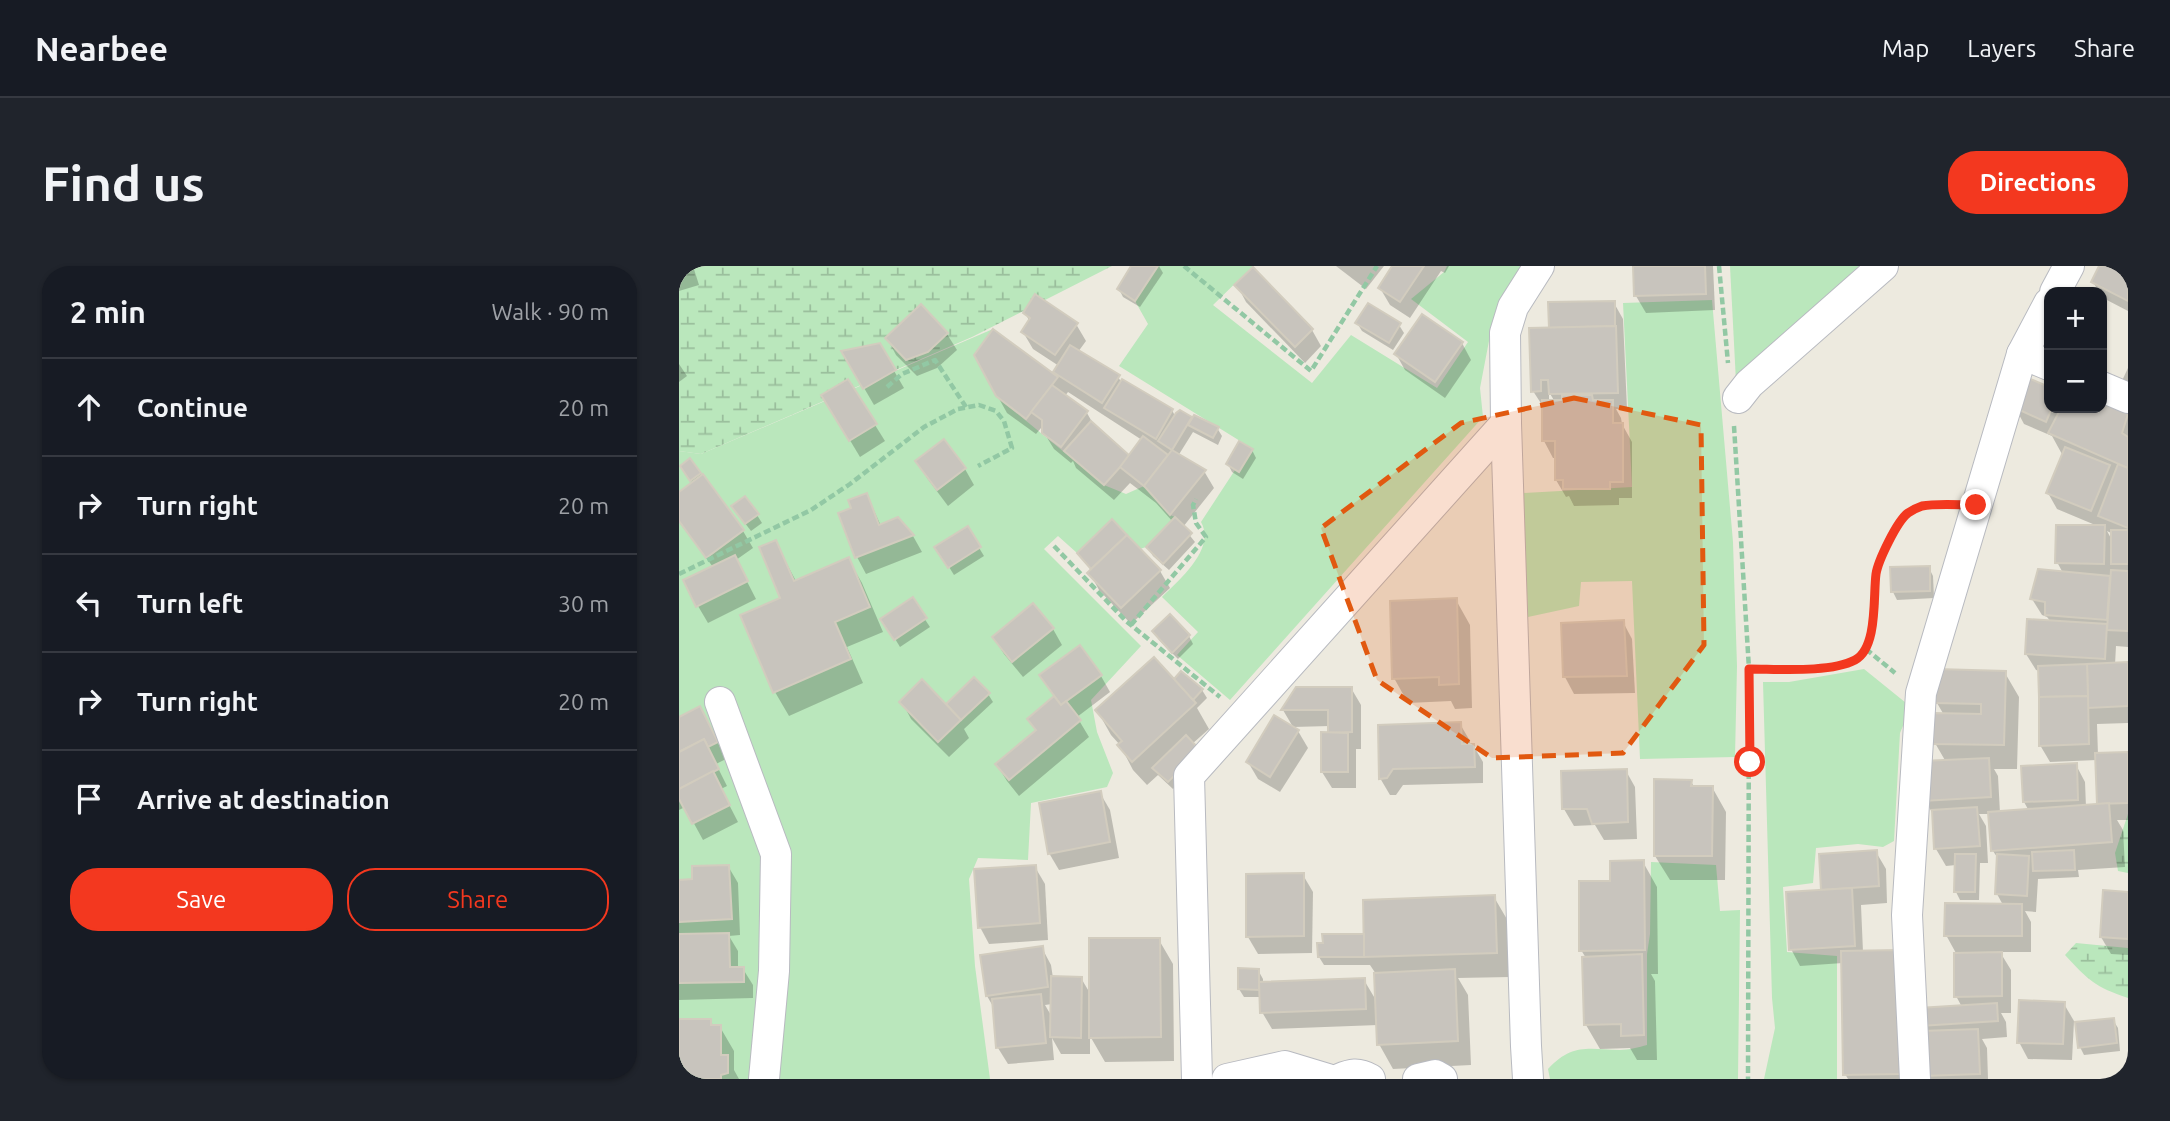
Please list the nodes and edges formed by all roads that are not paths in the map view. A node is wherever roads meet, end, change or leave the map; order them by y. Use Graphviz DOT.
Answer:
graph roads {
  1 [pos="1539,266"];
  2 [pos="1882,266"];
  3 [pos="2069,266"];
  4 [pos="2058,287"];
  5 [pos="2044,312"];
  6 [pos="2022,354"];
  7 [pos="2044,363"];
  8 [pos="1734,384"];
  9 [pos="2107,389"];
  10 [pos="2128,398"];
  11 [pos="1506,423"];
  12 [pos="720,702"];
  13 [pos="1526,1046"];
  14 [pos="764,1079"];
  15 [pos="1197,1079"];
  16 [pos="1227,1079"];
  17 [pos="1328,1079"];
  18 [pos="1339,1079"];
  19 [pos="1370,1079"];
  20 [pos="1418,1079"];
  21 [pos="1442,1079"];
  22 [pos="1503,1079"];
  23 [pos="1528,1079"];
  24 [pos="1915,1079"];
  1 -- 11 [label="street"];
  2 -- 8 [label="street"];
  3 -- 4 [label="street"];
  5 -- 6 [label="street"];
  6 -- 7 [label="street"];
  6 -- 24 [label="street"];
  9 -- 10 [label="street"];
  11 -- 13 [label="street"];
  11 -- 15 [label="street"];
  12 -- 14 [label="street"];
  13 -- 22 [label="street"];
  13 -- 23 [label="street"];
  16 -- 17 [label="street"];
  18 -- 19 [label="street"];
  20 -- 21 [label="street"];
}
